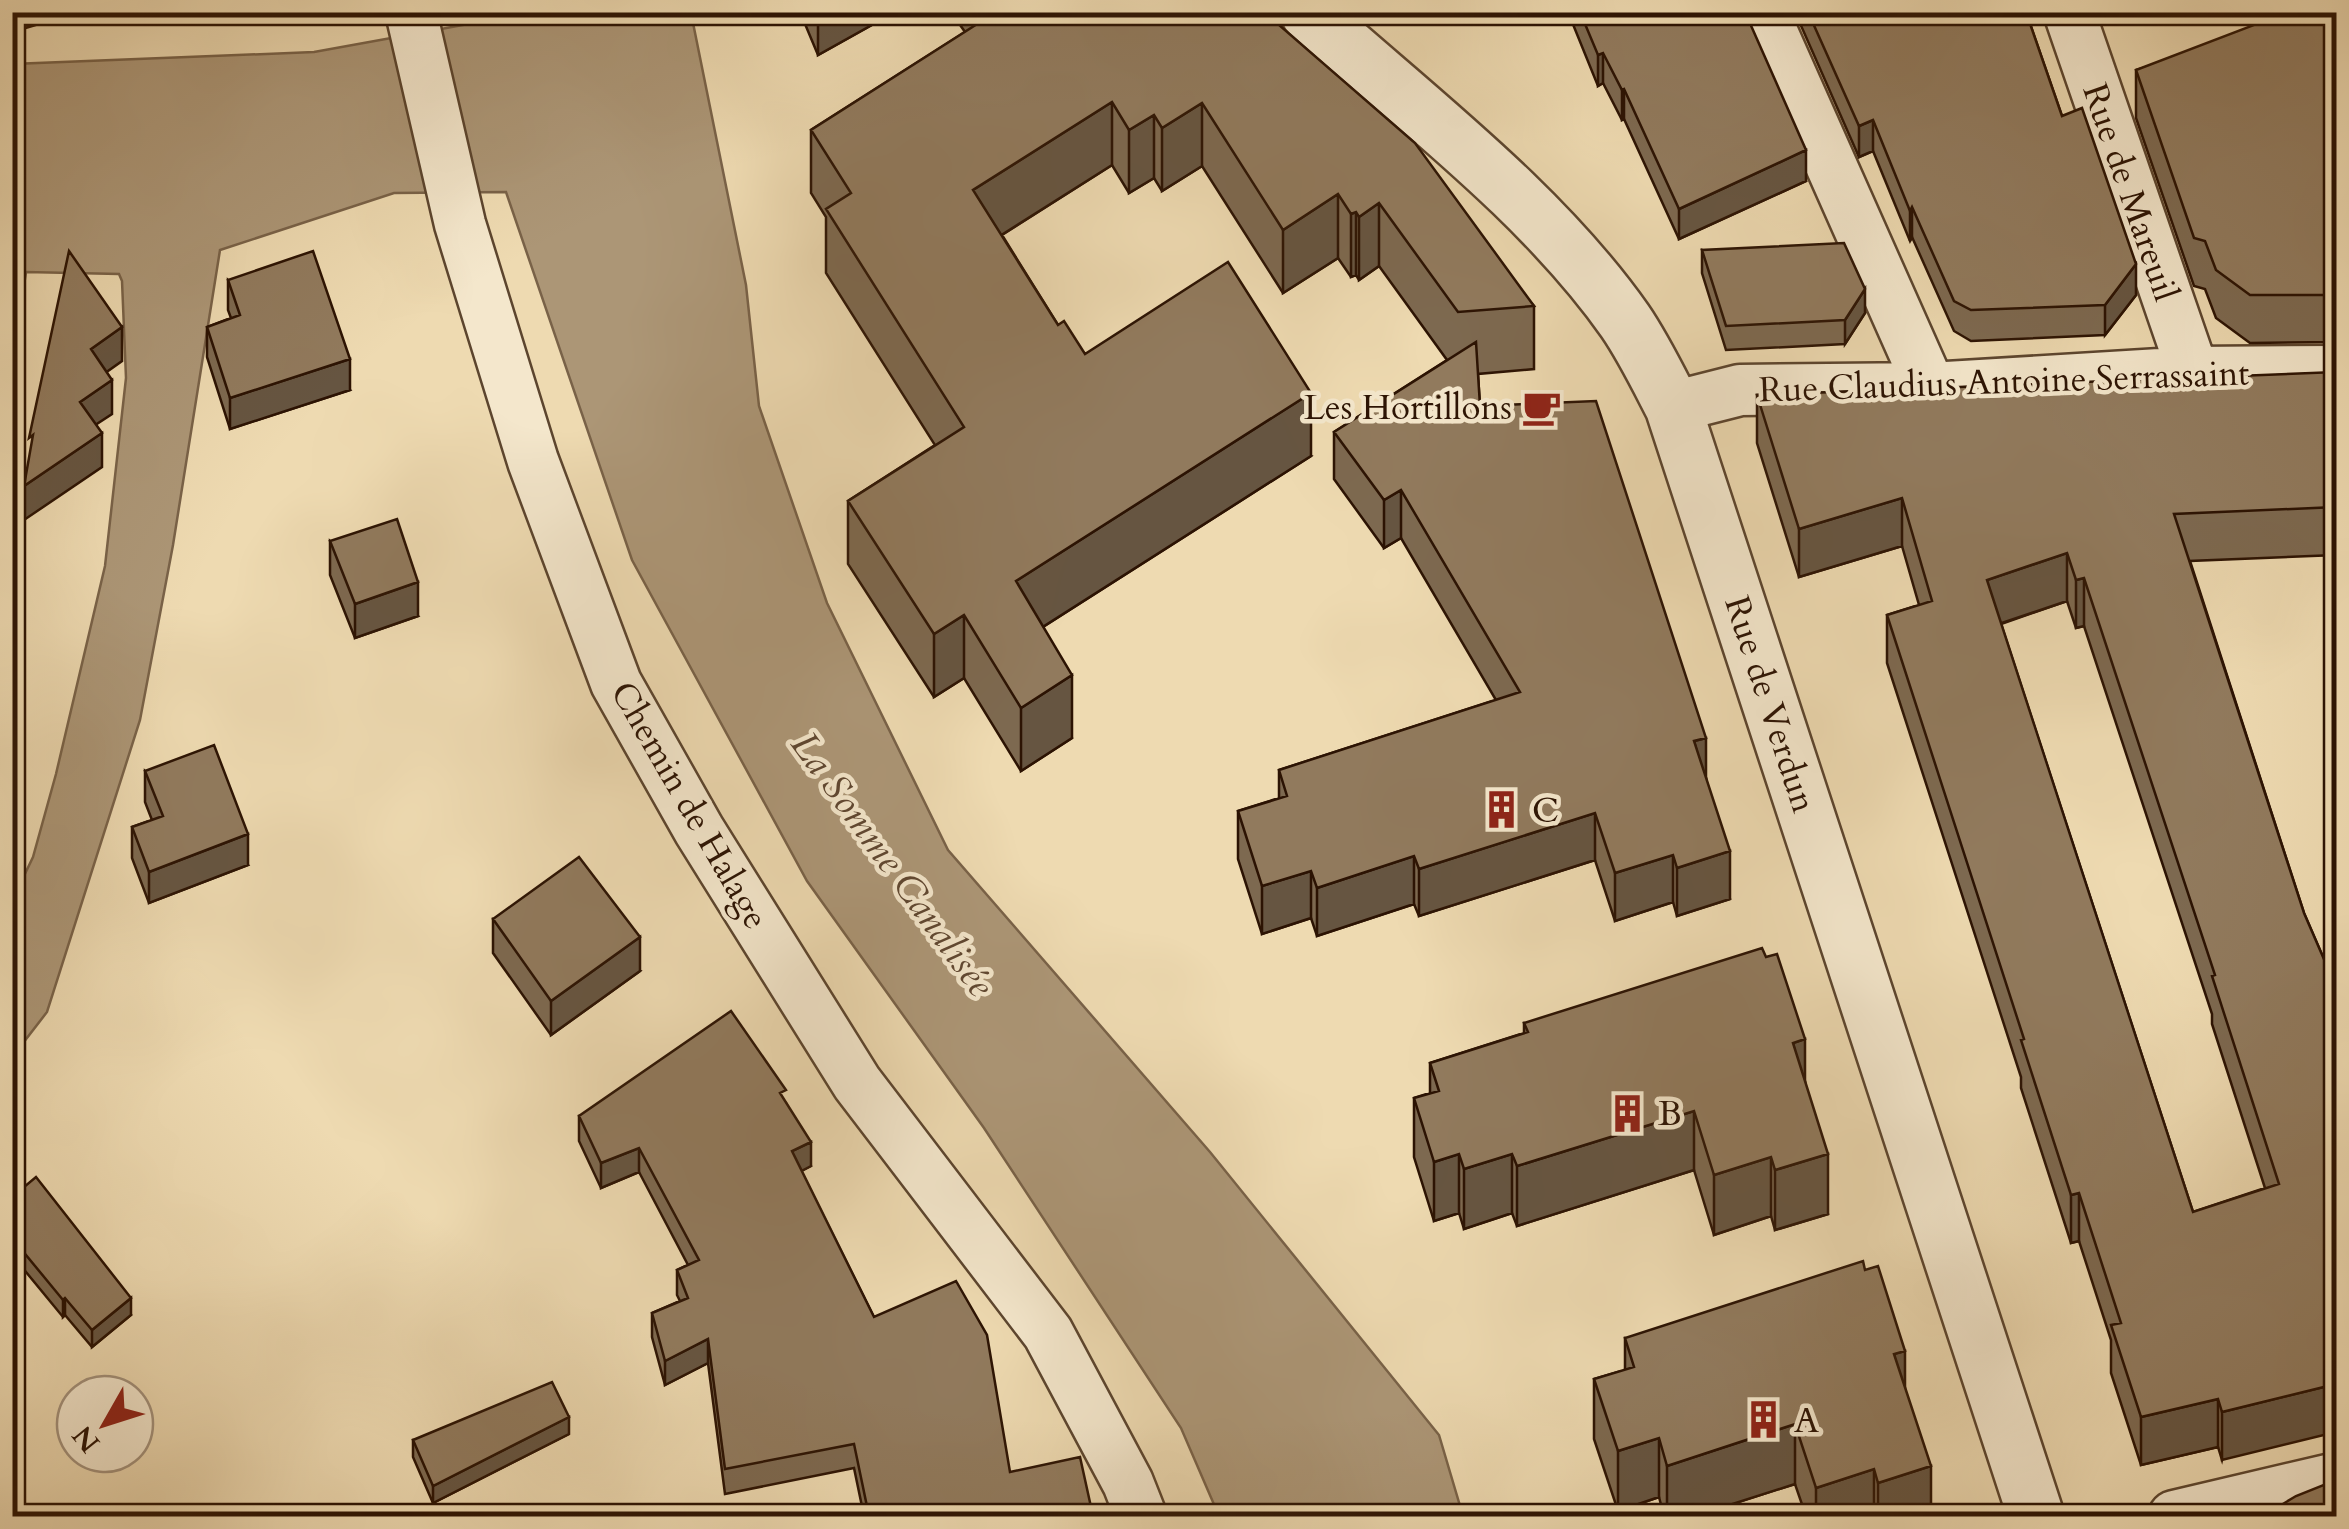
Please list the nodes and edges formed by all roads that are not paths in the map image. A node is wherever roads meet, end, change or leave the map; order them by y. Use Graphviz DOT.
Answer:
graph roads {
  1 [pos="411,12"];
  2 [pos="1308,12"];
  3 [pos="1762,12"];
  4 [pos="2069,12"];
  5 [pos="2336,371"];
  6 [pos="2193,372"];
  7 [pos="1930,388"];
  8 [pos="1674,407"];
  9 [pos="2336,1478"];
  10 [pos="1141,1516"];
  11 [pos="2036,1516"];
  12 [pos="2174,1516"];
  1 -- 10 [label="street, Chemin de Halage"];
  2 -- 8 [label="street, Rue de Verdun"];
  3 -- 7 [label="street"];
  4 -- 6 [label="street, Rue de Mareuil"];
  5 -- 6 [label="street, Rue Claudius Antoine Serrassaint"];
  6 -- 7 [label="street, Rue Claudius Antoine Serrassaint"];
  7 -- 8 [label="street, Rue Claudius Antoine Serrassaint"];
  8 -- 11 [label="street, Rue de Verdun"];
  9 -- 12 [label="street"];
}
